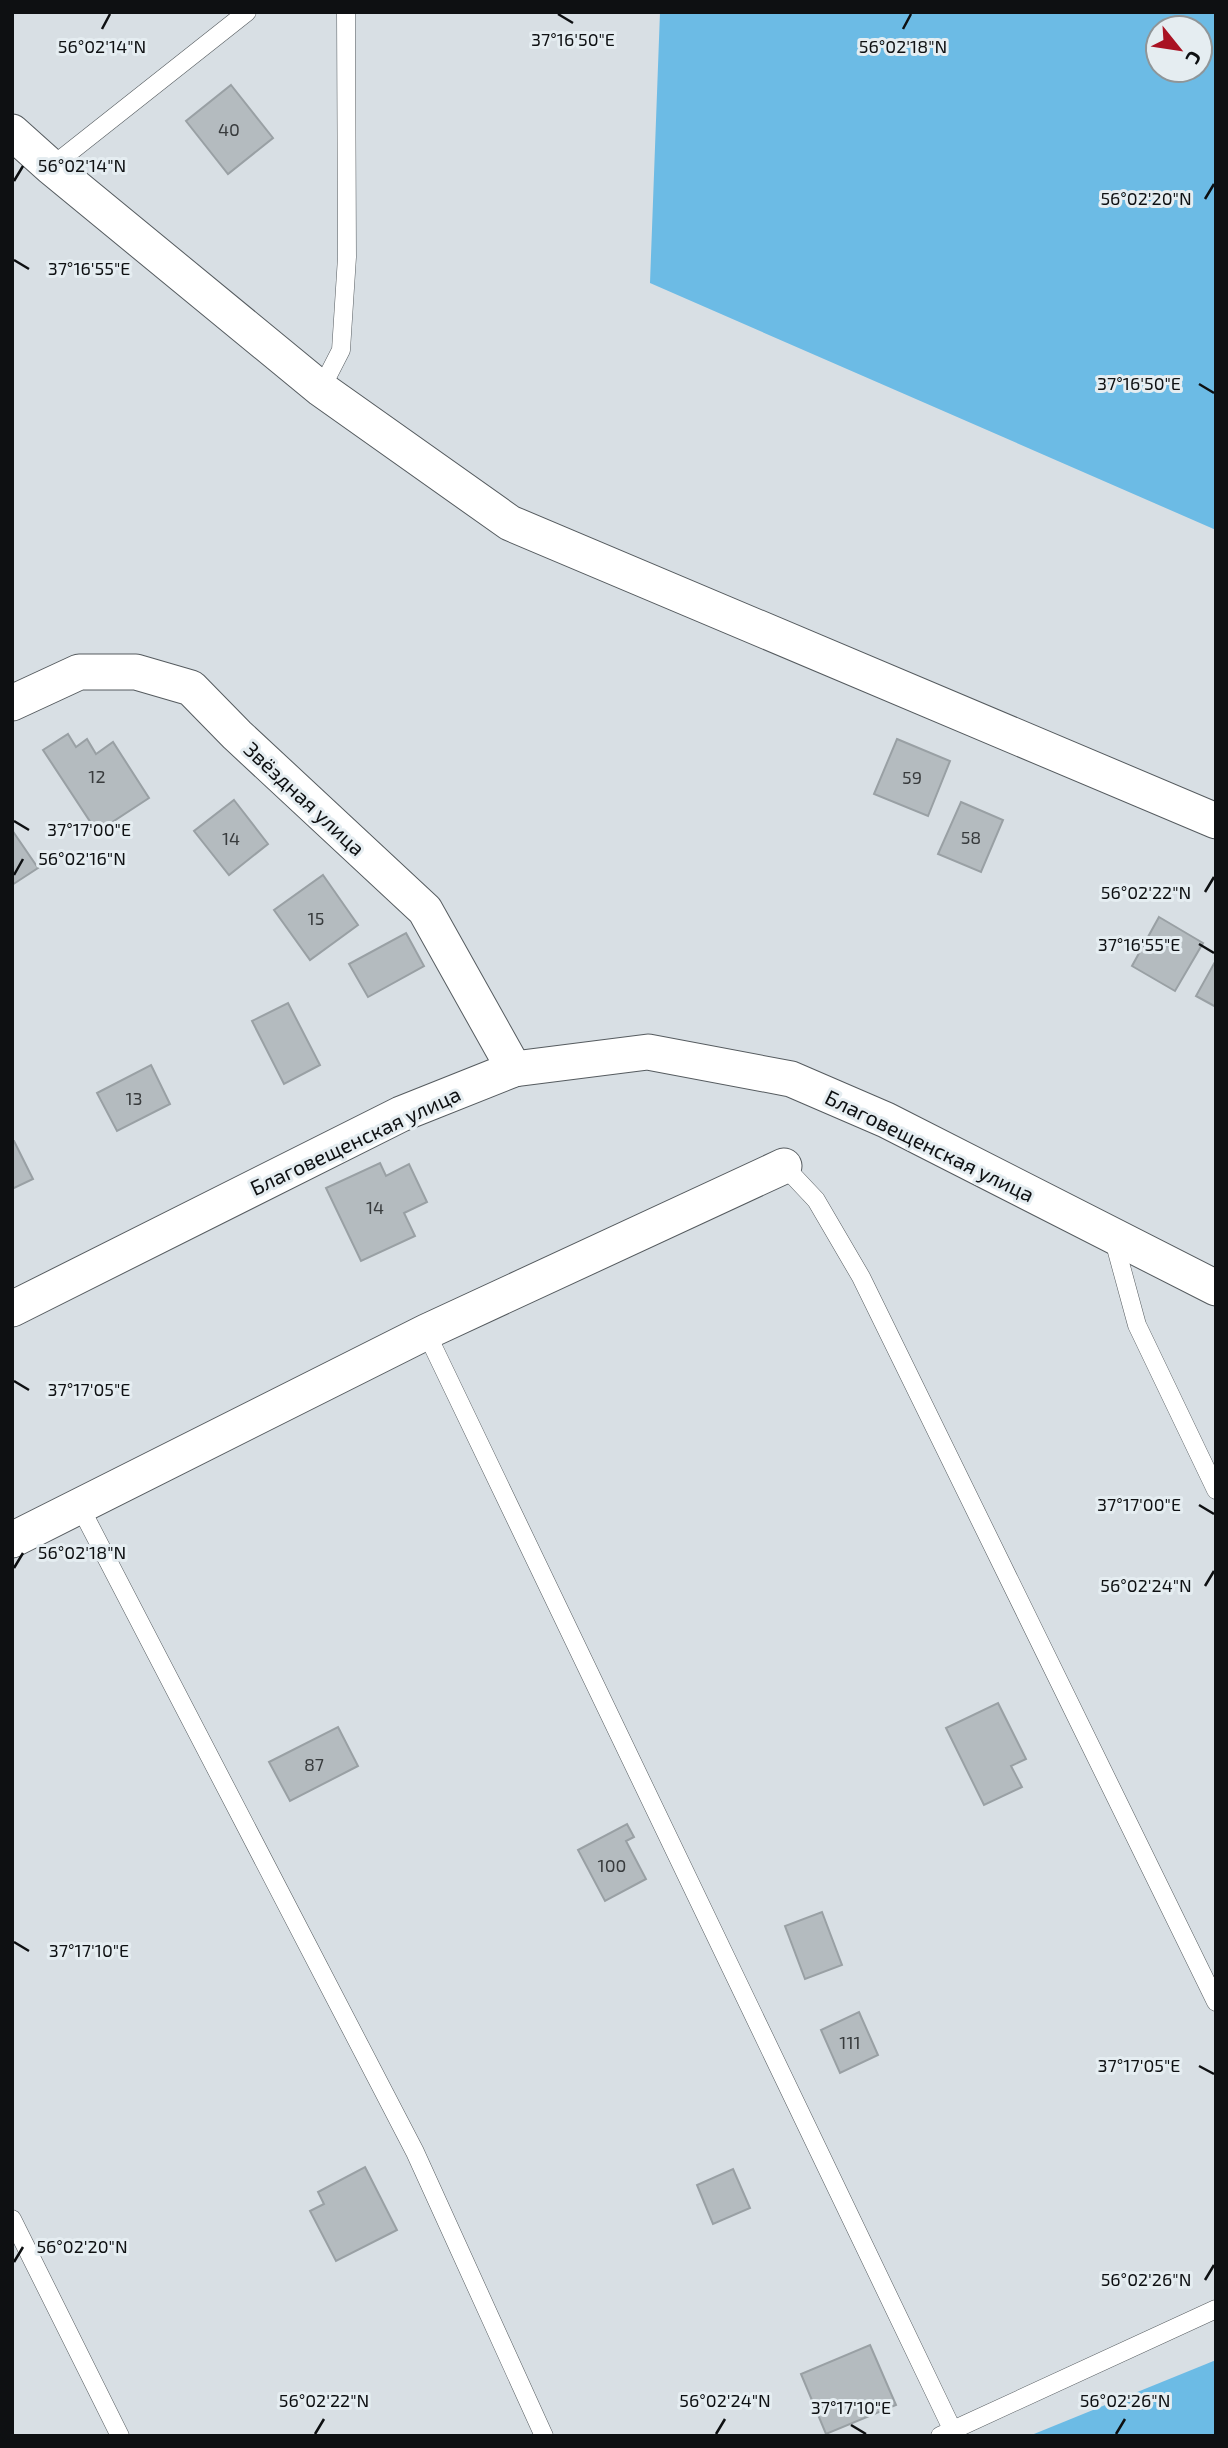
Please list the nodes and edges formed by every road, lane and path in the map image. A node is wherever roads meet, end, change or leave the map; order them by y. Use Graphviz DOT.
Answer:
graph roads {
  1 [pos="247,12"];
  2 [pos="346,12"];
  3 [pos="12,132"];
  4 [pos="51,167"];
  5 [pos="321,389"];
  6 [pos="12,703"];
  7 [pos="1216,821"];
  8 [pos="514,1069"];
  9 [pos="784,1166"];
  10 [pos="1113,1237"];
  11 [pos="1216,1287"];
  12 [pos="12,1309"];
  13 [pos="426,1332"];
  14 [pos="1216,1489"];
  15 [pos="79,1505"];
  16 [pos="12,1540"];
  17 [pos="1216,2001"];
  18 [pos="12,2218"];
  19 [pos="1216,2309"];
  20 [pos="946,2433"];
  21 [pos="120,2436"];
  22 [pos="544,2436"];
  1 -- 4 [label="lane"];
  2 -- 5 [label="lane"];
  3 -- 4 [label="street"];
  4 -- 5 [label="street"];
  5 -- 7 [label="street"];
  6 -- 8 [label="street, Звёздная улица"];
  8 -- 10 [label="street, Благовещенская улица"];
  8 -- 12 [label="street, Благовещенская улица"];
  9 -- 13 [label="street"];
  9 -- 17 [label="lane"];
  10 -- 11 [label="street, Благовещенская улица"];
  10 -- 14 [label="lane"];
  13 -- 15 [label="street"];
  13 -- 20 [label="lane"];
  15 -- 16 [label="street"];
  15 -- 22 [label="lane"];
  18 -- 21 [label="lane"];
  19 -- 20 [label="lane"];
}
